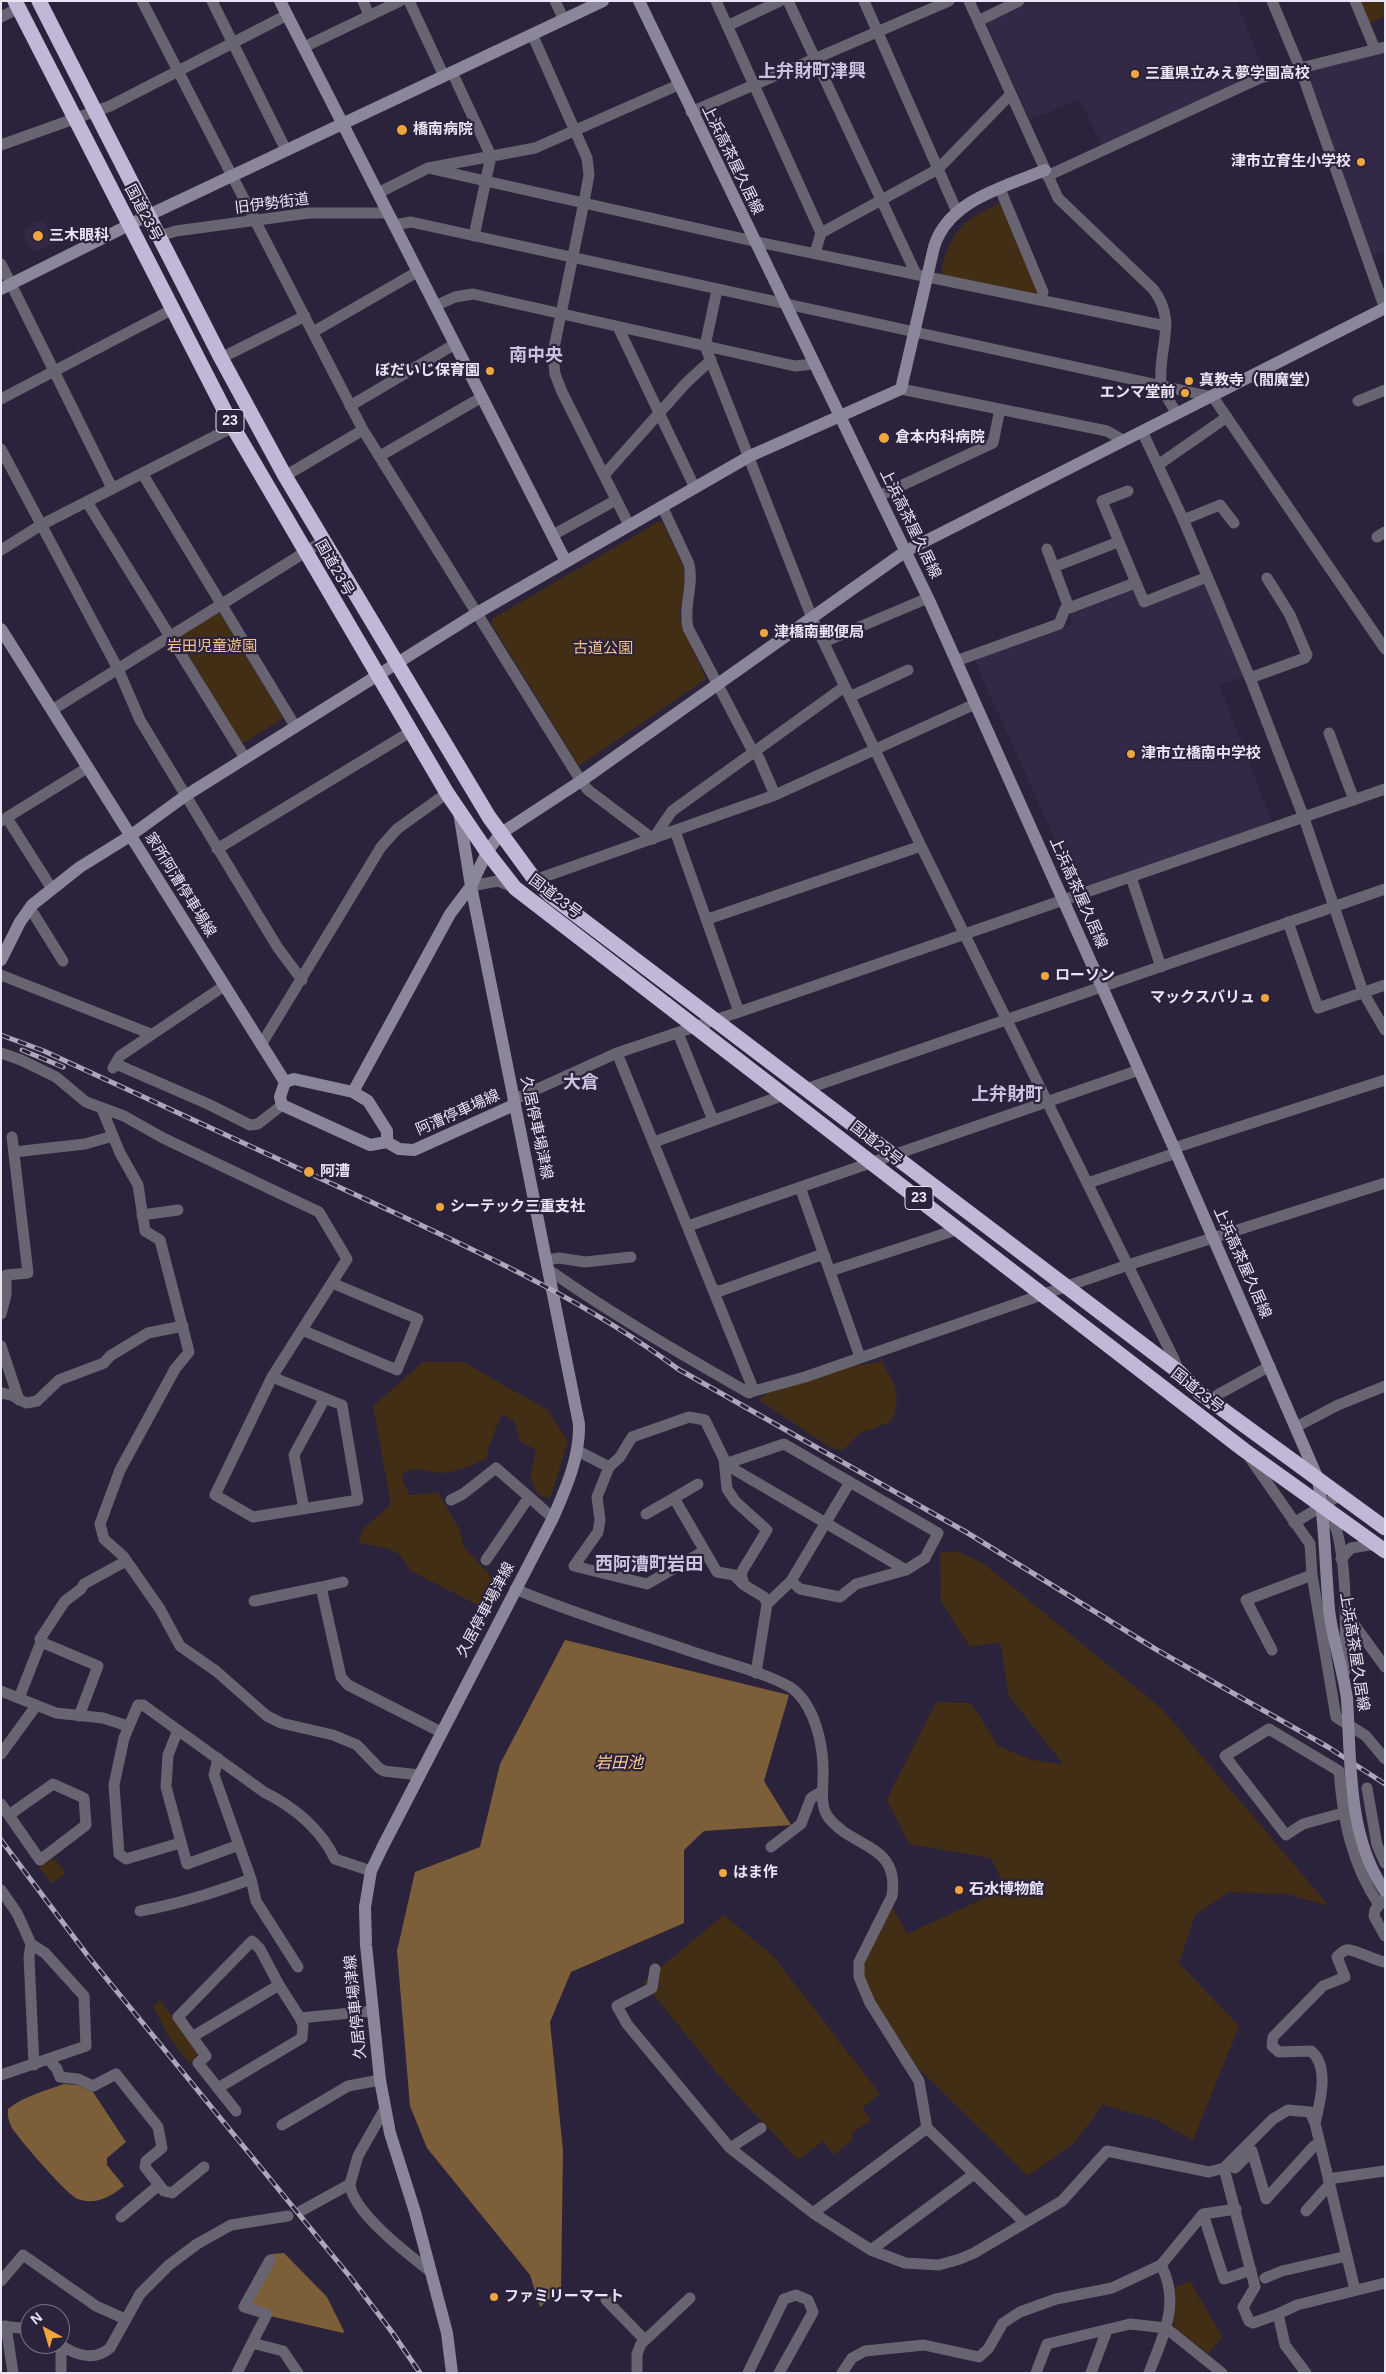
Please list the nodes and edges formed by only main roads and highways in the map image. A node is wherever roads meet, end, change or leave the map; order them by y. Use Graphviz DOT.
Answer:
graph roads {
  1 [pos="39,1"];
  2 [pos="17,5"];
  3 [pos="1385,1528"];
  4 [pos="1380,1548"];
  1 -- 3 [label="highway, 国道23号 / 23"];
  2 -- 4 [label="highway, 国道23号 / 23"];
}
